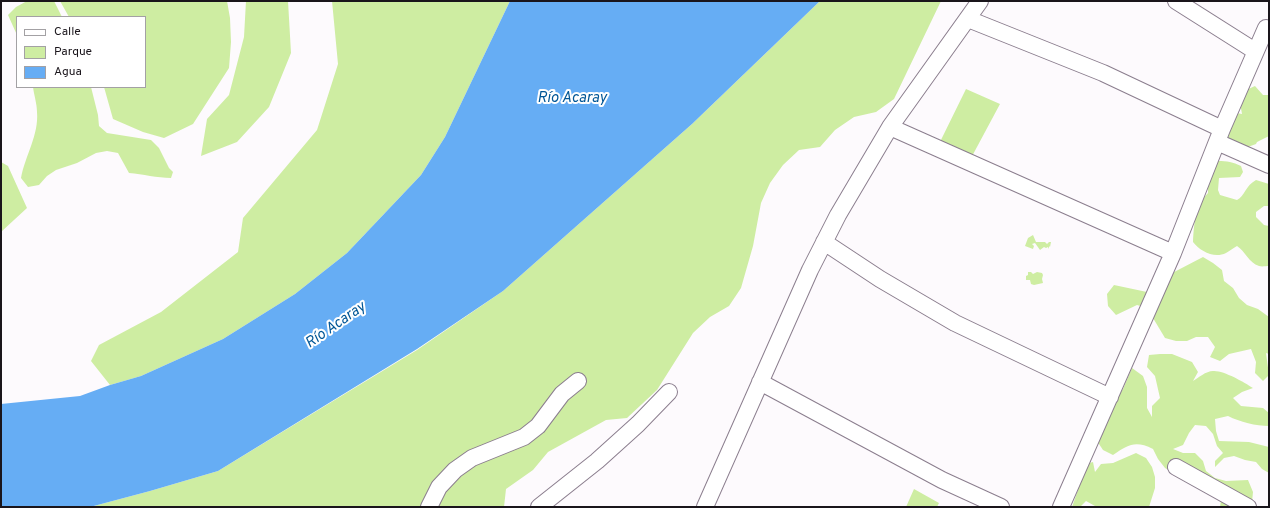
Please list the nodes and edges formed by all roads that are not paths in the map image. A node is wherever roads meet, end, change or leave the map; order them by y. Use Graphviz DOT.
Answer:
graph roads {
  1 [pos="980,1"];
  2 [pos="1176,1"];
  3 [pos="968,19"];
  4 [pos="1266,28"];
  5 [pos="1256,51"];
  6 [pos="890,127"];
  7 [pos="1220,135"];
  8 [pos="1269,165"];
  9 [pos="824,242"];
  10 [pos="1173,253"];
  11 [pos="578,380"];
  12 [pos="760,382"];
  13 [pos="669,392"];
  14 [pos="1110,397"];
  15 [pos="1176,467"];
  16 [pos="429,507"];
  17 [pos="539,507"];
  18 [pos="705,507"];
  19 [pos="1001,507"];
  20 [pos="1061,507"];
  21 [pos="1248,507"];
  1 -- 3 [label="street"];
  2 -- 5 [label="street"];
  3 -- 6 [label="street"];
  3 -- 7 [label="street"];
  4 -- 5 [label="street"];
  5 -- 7 [label="street"];
  6 -- 9 [label="street"];
  6 -- 10 [label="street"];
  7 -- 8 [label="street"];
  7 -- 10 [label="street"];
  9 -- 12 [label="street"];
  9 -- 14 [label="street"];
  10 -- 14 [label="street"];
  11 -- 16 [label="street"];
  12 -- 18 [label="street"];
  12 -- 19 [label="street"];
  13 -- 17 [label="street"];
  14 -- 20 [label="street"];
  15 -- 21 [label="street"];
}
